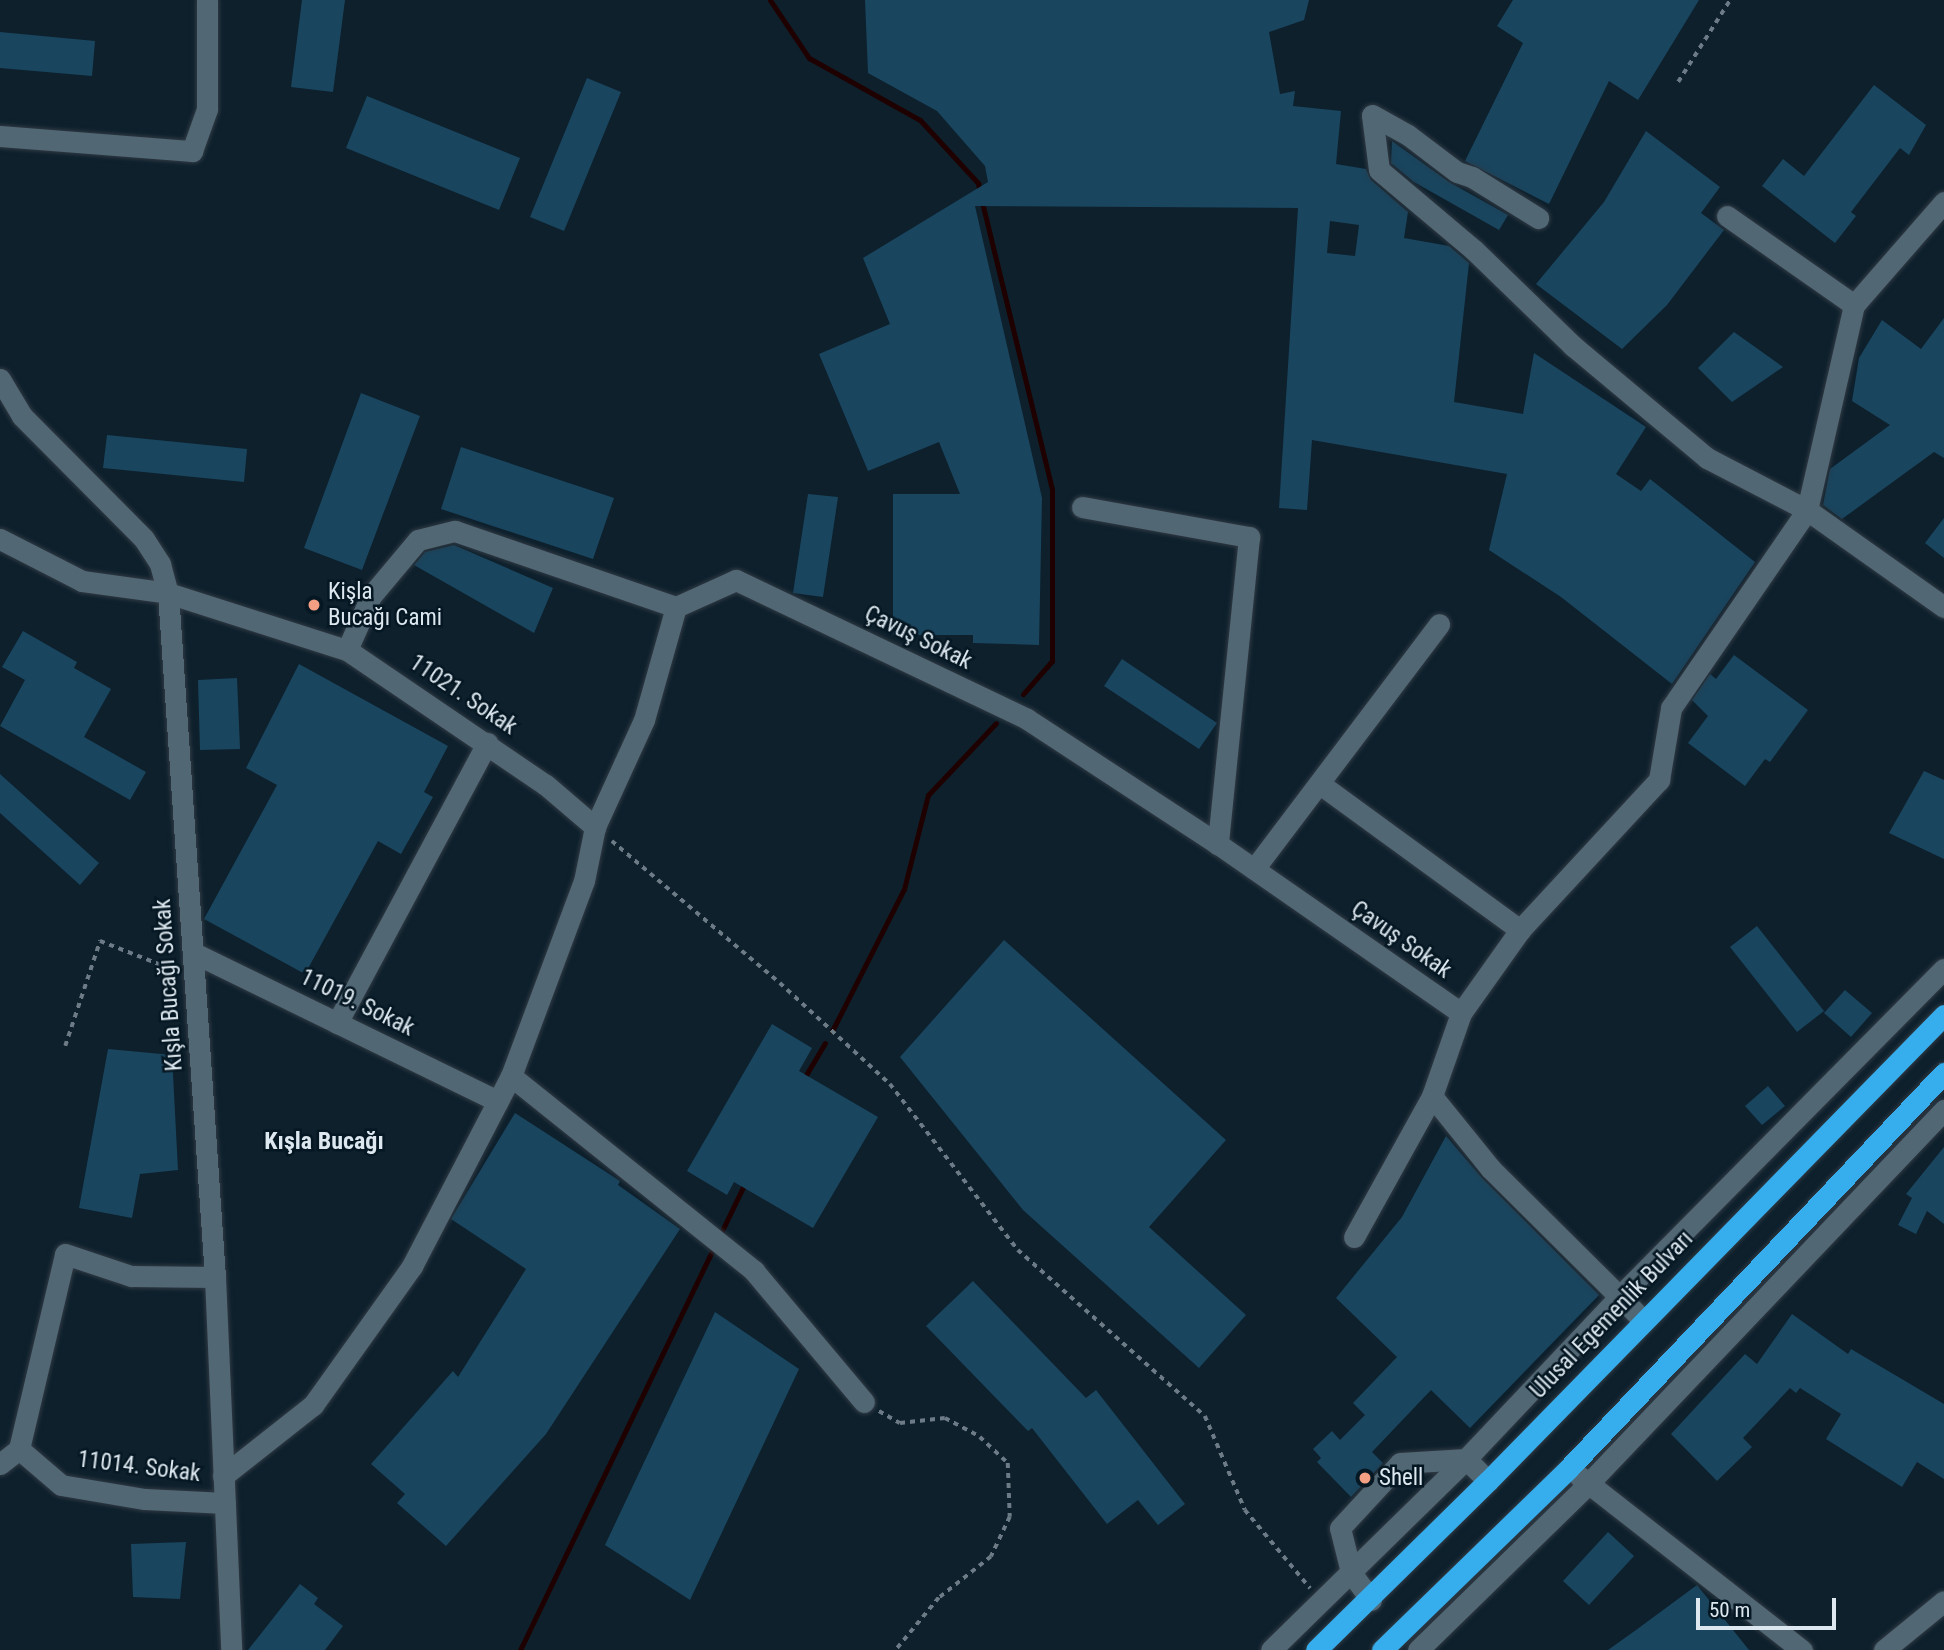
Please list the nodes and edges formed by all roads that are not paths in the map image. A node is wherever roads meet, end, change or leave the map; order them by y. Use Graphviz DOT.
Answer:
graph roads {
  1 [pos="207,0"];
  2 [pos="0,136"];
  3 [pos="1944,202"];
  4 [pos="1727,216"];
  5 [pos="1538,218"];
  6 [pos="1854,305"];
  7 [pos="0,379"];
  8 [pos="1082,507"];
  9 [pos="1807,510"];
  10 [pos="0,539"];
  11 [pos="168,593"];
  12 [pos="1940,598"];
  13 [pos="676,607"];
  14 [pos="1439,624"];
  15 [pos="347,649"];
  16 [pos="487,743"];
  17 [pos="1320,784"];
  18 [pos="595,827"];
  19 [pos="1218,844"];
  20 [pos="1254,869"];
  21 [pos="1520,930"];
  22 [pos="194,953"];
  23 [pos="1944,969"];
  24 [pos="1461,1013"];
  25 [pos="1944,1014"];
  26 [pos="337,1023"];
  27 [pos="1944,1073"];
  28 [pos="511,1076"];
  29 [pos="1432,1097"];
  30 [pos="498,1101"];
  31 [pos="1944,1110"];
  32 [pos="1354,1237"];
  33 [pos="215,1277"];
  34 [pos="1620,1296"];
  35 [pos="1643,1320"];
  36 [pos="864,1402"];
  37 [pos="19,1449"];
  38 [pos="1466,1460"];
  39 [pos="0,1464"];
  40 [pos="1569,1468"];
  41 [pos="223,1476"];
  42 [pos="1488,1481"];
  43 [pos="1587,1485"];
  44 [pos="225,1503"];
  45 [pos="1351,1572"];
  46 [pos="1371,1600"];
  47 [pos="1944,1601"];
  48 [pos="231,1650"];
  49 [pos="1271,1650"];
  50 [pos="1316,1650"];
  51 [pos="1382,1650"];
  52 [pos="1418,1650"];
  53 [pos="1802,1650"];
  54 [pos="1884,1650"];
  1 -- 2 [label="street"];
  3 -- 6 [label="street"];
  4 -- 6 [label="street"];
  5 -- 9 [label="street"];
  6 -- 9 [label="street"];
  7 -- 11 [label="street, Kışla Bucağı Sokak"];
  8 -- 19 [label="street"];
  9 -- 12 [label="street"];
  9 -- 21 [label="street"];
  10 -- 11 [label="street, 11021. Sokak"];
  11 -- 15 [label="street, 11021. Sokak"];
  11 -- 22 [label="street, Kışla Bucağı Sokak"];
  13 -- 15 [label="street"];
  13 -- 18 [label="street"];
  13 -- 19 [label="street, Çavuş Sokak"];
  14 -- 17 [label="street"];
  15 -- 16 [label="street, 11021. Sokak"];
  16 -- 18 [label="street, 11021. Sokak"];
  16 -- 26 [label="street"];
  17 -- 20 [label="street"];
  17 -- 21 [label="street"];
  18 -- 28 [label="street"];
  19 -- 20 [label="street, Çavuş Sokak"];
  20 -- 24 [label="street, Çavuş Sokak"];
  21 -- 24 [label="street"];
  22 -- 26 [label="street, 11019. Sokak"];
  22 -- 33 [label="street, Kışla Bucağı Sokak"];
  23 -- 34 [label="street"];
  24 -- 29 [label="street"];
  25 -- 35 [label="highway, Ulusal Egemenlik Bulvarı"];
  26 -- 30 [label="street, 11019. Sokak"];
  27 -- 40 [label="highway"];
  28 -- 30 [label="street"];
  28 -- 36 [label="street"];
  29 -- 32 [label="street"];
  29 -- 34 [label="street"];
  30 -- 41 [label="street"];
  31 -- 43 [label="street"];
  33 -- 37 [label="street"];
  33 -- 41 [label="street, Kışla Bucağı Sokak"];
  34 -- 35 [label="street"];
  34 -- 38 [label="street"];
  35 -- 42 [label="highway, Ulusal Egemenlik Bulvarı"];
  37 -- 39 [label="street"];
  37 -- 44 [label="street, 11014. Sokak"];
  38 -- 42 [label="street"];
  38 -- 45 [label="street"];
  38 -- 45 [label="street"];
  40 -- 43 [label="street"];
  40 -- 51 [label="highway"];
  41 -- 44 [label="street, Kışla Bucağı Sokak"];
  42 -- 46 [label="highway, Ulusal Egemenlik Bulvarı"];
  43 -- 52 [label="street"];
  43 -- 53 [label="street"];
  44 -- 48 [label="street, Kışla Bucağı Sokak"];
  45 -- 46 [label="street"];
  45 -- 49 [label="street"];
  46 -- 50 [label="highway, Ulusal Egemenlik Bulvarı"];
  47 -- 54 [label="street"];
}
